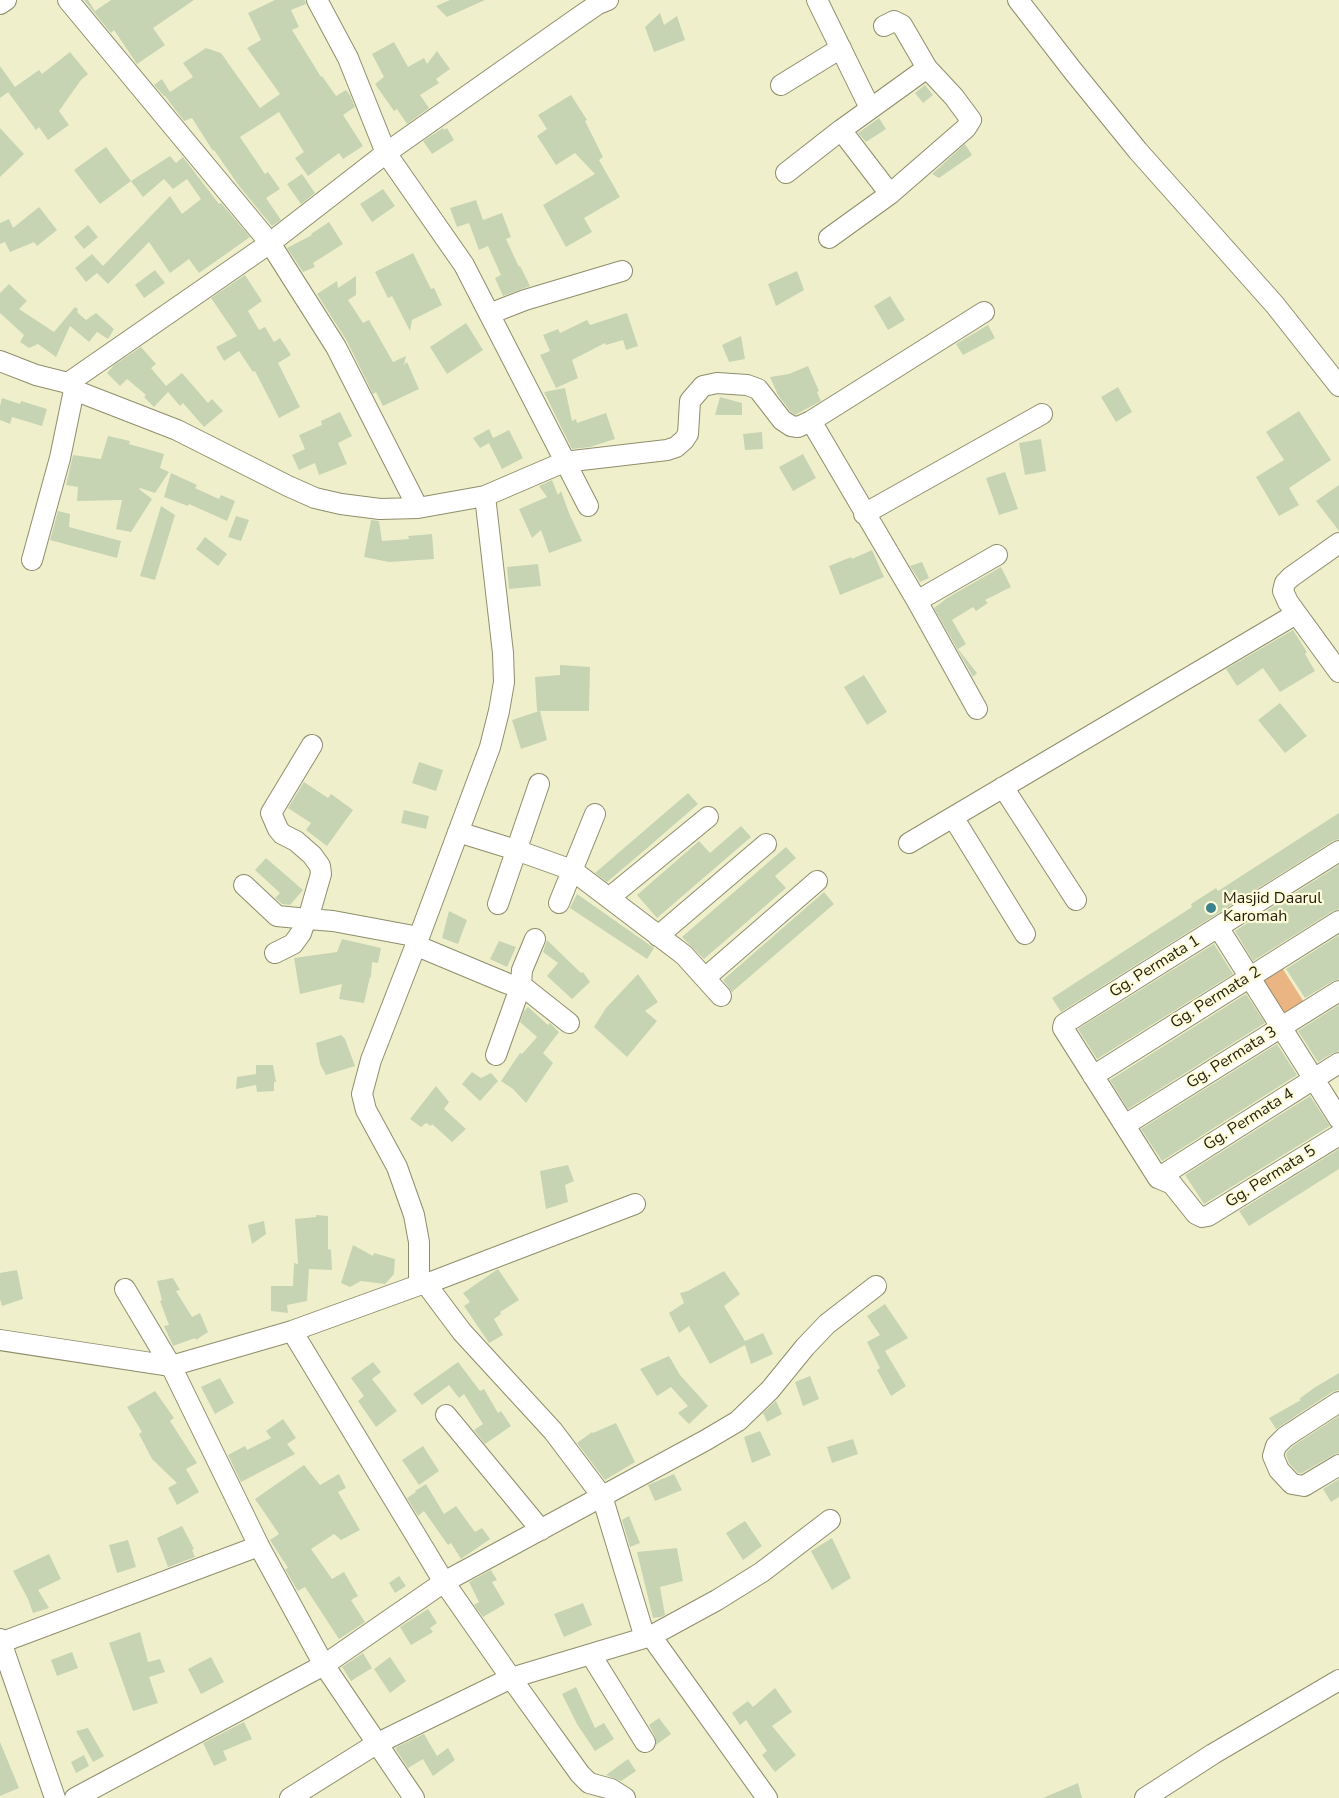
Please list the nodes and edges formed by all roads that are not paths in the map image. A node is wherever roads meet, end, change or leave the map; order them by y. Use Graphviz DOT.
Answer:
graph roads {
  1 [pos="6,0"];
  2 [pos="68,0"];
  3 [pos="316,0"];
  4 [pos="608,0"];
  5 [pos="817,0"];
  6 [pos="1018,0"];
  7 [pos="0,4"];
  8 [pos="884,26"];
  9 [pos="841,48"];
  10 [pos="927,68"];
  11 [pos="781,85"];
  12 [pos="870,108"];
  13 [pos="841,130"];
  14 [pos="386,153"];
  15 [pos="786,173"];
  16 [pos="890,194"];
  17 [pos="829,238"];
  18 [pos="270,243"];
  19 [pos="622,271"];
  20 [pos="984,312"];
  21 [pos="489,314"];
  22 [pos="0,361"];
  23 [pos="1339,386"];
  24 [pos="71,387"];
  25 [pos="1041,414"];
  26 [pos="811,422"];
  27 [pos="564,462"];
  28 [pos="484,496"];
  29 [pos="588,506"];
  30 [pos="418,508"];
  31 [pos="864,514"];
  32 [pos="1339,543"];
  33 [pos="997,555"];
  34 [pos="32,560"];
  35 [pos="917,601"];
  36 [pos="1296,614"];
  37 [pos="1339,672"];
  38 [pos="977,709"];
  39 [pos="312,745"];
  40 [pos="539,784"];
  41 [pos="1003,788"];
  42 [pos="595,814"];
  43 [pos="708,817"];
  44 [pos="953,817"];
  45 [pos="458,832"];
  46 [pos="909,843"];
  47 [pos="766,844"];
  48 [pos="516,850"];
  49 [pos="1339,851"];
  50 [pos="572,870"];
  51 [pos="817,881"];
  52 [pos="244,885"];
  53 [pos="610,897"];
  54 [pos="1076,900"];
  55 [pos="559,903"];
  56 [pos="498,904"];
  57 [pos="307,919"];
  58 [pos="1339,921"];
  59 [pos="1218,927"];
  60 [pos="1025,934"];
  61 [pos="658,936"];
  62 [pos="535,939"];
  63 [pos="417,941"];
  64 [pos="276,953"];
  65 [pos="1250,977"];
  66 [pos="705,978"];
  67 [pos="521,985"];
  68 [pos="1339,991"];
  69 [pos="721,996"];
  70 [pos="569,1023"];
  71 [pos="1281,1027"];
  72 [pos="496,1055"];
  73 [pos="1339,1063"];
  74 [pos="1093,1076"];
  75 [pos="1314,1079"];
  76 [pos="1339,1119"];
  77 [pos="1125,1125"];
  78 [pos="1339,1135"];
  79 [pos="1158,1178"];
  80 [pos="635,1204"];
  81 [pos="423,1285"];
  82 [pos="876,1286"];
  83 [pos="125,1289"];
  84 [pos="292,1331"];
  85 [pos="0,1340"];
  86 [pos="171,1366"];
  87 [pos="1339,1402"];
  88 [pos="446,1415"];
  89 [pos="1339,1465"];
  90 [pos="602,1496"];
  91 [pos="830,1520"];
  92 [pos="542,1530"];
  93 [pos="259,1546"];
  94 [pos="444,1582"];
  95 [pos="648,1637"];
  96 [pos="0,1642"];
  97 [pos="591,1655"];
  98 [pos="324,1665"];
  99 [pos="511,1678"];
  100 [pos="1339,1680"];
  101 [pos="645,1742"];
  102 [pos="376,1744"];
  103 [pos="55,1798"];
  104 [pos="75,1798"];
  105 [pos="290,1798"];
  106 [pos="414,1798"];
  107 [pos="625,1798"];
  108 [pos="767,1798"];
  109 [pos="1145,1798"];
  1 -- 7 [label="street"];
  2 -- 18 [label="street"];
  3 -- 14 [label="street"];
  4 -- 14 [label="street"];
  5 -- 9 [label="street"];
  6 -- 23 [label="street"];
  8 -- 10 [label="street"];
  9 -- 11 [label="street"];
  9 -- 12 [label="street"];
  10 -- 12 [label="street"];
  10 -- 16 [label="street"];
  12 -- 13 [label="street"];
  13 -- 15 [label="street"];
  13 -- 16 [label="street"];
  14 -- 18 [label="street"];
  14 -- 21 [label="street"];
  16 -- 17 [label="street"];
  18 -- 24 [label="street"];
  18 -- 30 [label="street"];
  19 -- 21 [label="street"];
  20 -- 26 [label="street"];
  21 -- 27 [label="street"];
  22 -- 24 [label="street"];
  24 -- 30 [label="street"];
  24 -- 34 [label="street"];
  25 -- 31 [label="street"];
  26 -- 27 [label="street"];
  26 -- 31 [label="street"];
  27 -- 28 [label="street"];
  27 -- 29 [label="street"];
  28 -- 30 [label="street"];
  28 -- 45 [label="street"];
  31 -- 35 [label="street"];
  32 -- 36 [label="street"];
  33 -- 35 [label="street"];
  35 -- 38 [label="street"];
  36 -- 37 [label="street"];
  36 -- 41 [label="street"];
  39 -- 57 [label="street"];
  40 -- 48 [label="street"];
  41 -- 44 [label="street"];
  41 -- 54 [label="street"];
  42 -- 50 [label="street"];
  43 -- 53 [label="street"];
  44 -- 46 [label="street"];
  44 -- 60 [label="street"];
  45 -- 48 [label="street"];
  45 -- 63 [label="street"];
  47 -- 61 [label="street"];
  48 -- 50 [label="street"];
  48 -- 56 [label="street"];
  49 -- 59 [label="street, Gg. Permata 1"];
  50 -- 53 [label="street"];
  50 -- 55 [label="street"];
  51 -- 66 [label="street"];
  52 -- 57 [label="street"];
  53 -- 61 [label="street"];
  57 -- 63 [label="street"];
  57 -- 64 [label="street"];
  58 -- 65 [label="street, Gg. Permata 2"];
  59 -- 65 [label="street"];
  59 -- 74 [label="street, Gg. Permata 1"];
  61 -- 66 [label="street"];
  62 -- 67 [label="street"];
  63 -- 67 [label="street"];
  63 -- 81 [label="street"];
  65 -- 71 [label="street"];
  65 -- 74 [label="street, Gg. Permata 2"];
  66 -- 69 [label="street"];
  67 -- 70 [label="street"];
  67 -- 72 [label="street"];
  68 -- 71 [label="street, Gg. Permata 3"];
  71 -- 75 [label="street"];
  71 -- 77 [label="street, Gg. Permata 3"];
  73 -- 75 [label="street, Gg. Permata 4"];
  74 -- 77 [label="street"];
  75 -- 76 [label="street"];
  75 -- 79 [label="street, Gg. Permata 4"];
  77 -- 79 [label="street"];
  78 -- 79 [label="street, Gg. Permata 5"];
  80 -- 81 [label="street"];
  81 -- 84 [label="street"];
  81 -- 90 [label="street"];
  82 -- 90 [label="street"];
  83 -- 86 [label="street"];
  84 -- 86 [label="street"];
  84 -- 94 [label="street"];
  85 -- 86 [label="street"];
  86 -- 93 [label="street"];
  87 -- 89 [label="street"];
  88 -- 92 [label="street"];
  90 -- 92 [label="street"];
  90 -- 95 [label="street"];
  91 -- 95 [label="street"];
  92 -- 94 [label="street"];
  93 -- 96 [label="street"];
  93 -- 98 [label="street"];
  94 -- 98 [label="street"];
  94 -- 99 [label="street"];
  95 -- 97 [label="street"];
  95 -- 108 [label="street"];
  96 -- 103 [label="street"];
  97 -- 99 [label="street"];
  97 -- 101 [label="street"];
  98 -- 102 [label="street"];
  98 -- 104 [label="street"];
  99 -- 102 [label="street"];
  99 -- 107 [label="street"];
  100 -- 109 [label="street"];
  102 -- 105 [label="street"];
  102 -- 106 [label="street"];
}
